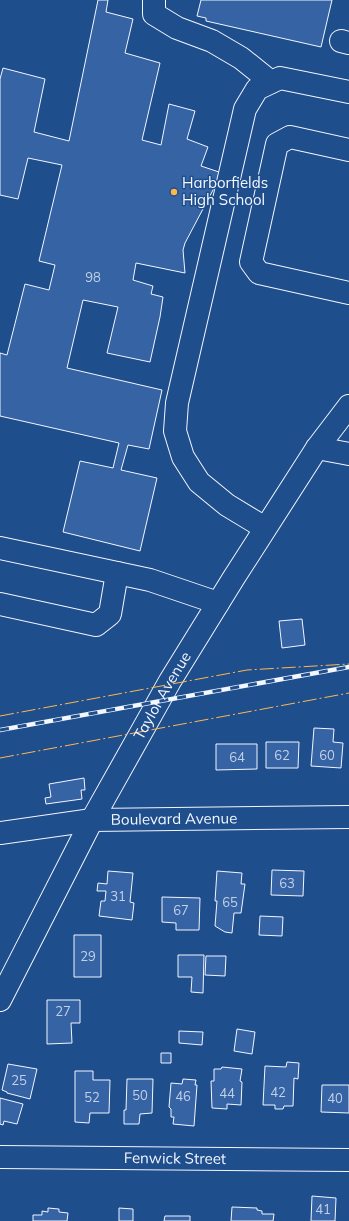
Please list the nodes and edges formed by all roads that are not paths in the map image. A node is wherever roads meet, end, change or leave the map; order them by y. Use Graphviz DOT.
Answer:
graph roads {
  1 [pos="154,0"];
  2 [pos="272,82"];
  3 [pos="349,92"];
  4 [pos="349,150"];
  5 [pos="349,293"];
  6 [pos="349,406"];
  7 [pos="317,448"];
  8 [pos="349,454"];
  9 [pos="266,528"];
  10 [pos="0,548"];
  11 [pos="117,573"];
  12 [pos="218,603"];
  13 [pos="0,604"];
  14 [pos="349,817"];
  15 [pos="92,820"];
  16 [pos="0,833"];
  17 [pos="0,1000"];
  18 [pos="0,1156"];
  19 [pos="349,1160"];
  1 -- 2 [label="street"];
  2 -- 3 [label="street"];
  2 -- 9 [label="street"];
  4 -- 5 [label="street"];
  6 -- 7 [label="street, Taylor Avenue"];
  7 -- 8 [label="street"];
  7 -- 9 [label="street, Taylor Avenue"];
  9 -- 12 [label="street, Taylor Avenue"];
  10 -- 11 [label="street"];
  11 -- 12 [label="street"];
  11 -- 13 [label="street"];
  12 -- 15 [label="street, Taylor Avenue"];
  14 -- 15 [label="street, Boulevard Avenue"];
  15 -- 16 [label="street, Boulevard Avenue"];
  15 -- 17 [label="street, Taylor Avenue"];
  18 -- 19 [label="street, Fenwick Street"];
}
